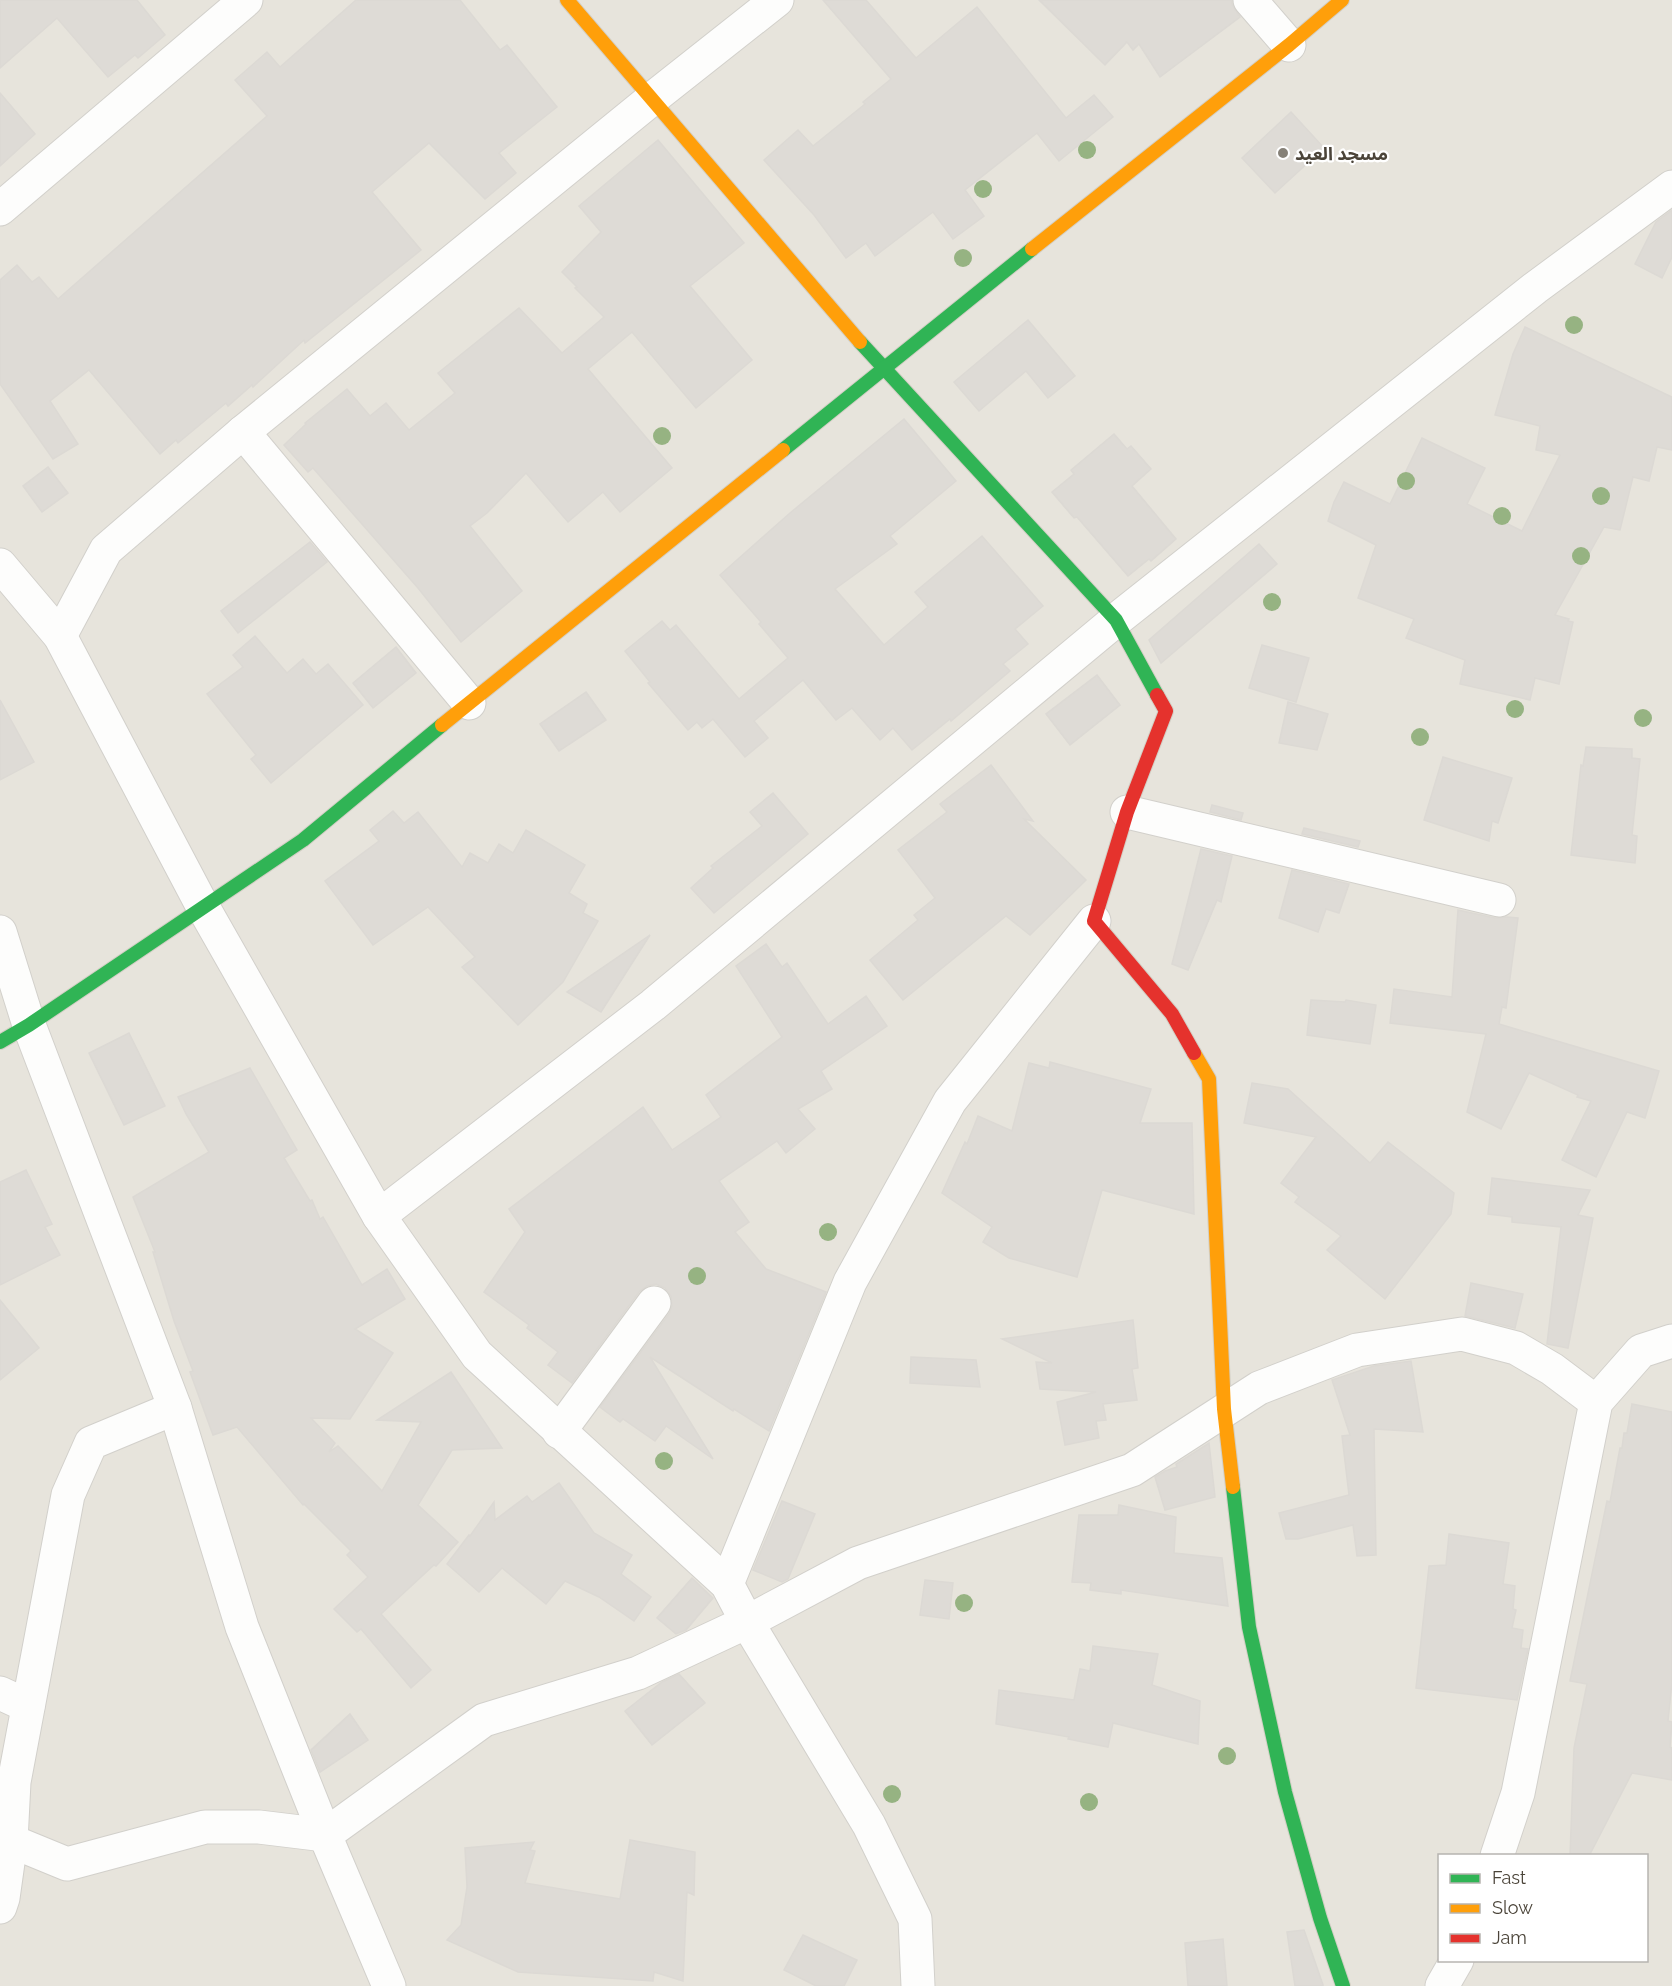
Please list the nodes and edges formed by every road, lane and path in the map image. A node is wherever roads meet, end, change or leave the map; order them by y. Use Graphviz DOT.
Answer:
graph roads {
  1 [pos="246,0"];
  2 [pos="567,0"];
  3 [pos="777,0"];
  4 [pos="1250,0"];
  5 [pos="1342,0"];
  6 [pos="1289,45"];
  7 [pos="653,98"];
  8 [pos="1672,187"];
  9 [pos="0,209"];
  10 [pos="883,369"];
  11 [pos="243,432"];
  12 [pos="0,565"];
  13 [pos="1116,620"];
  14 [pos="60,636"];
  15 [pos="469,703"];
  16 [pos="1127,812"];
  17 [pos="1499,900"];
  18 [pos="203,907"];
  19 [pos="1094,921"];
  20 [pos="0,932"];
  21 [pos="29,1024"];
  22 [pos="0,1042"];
  23 [pos="379,1216"];
  24 [pos="654,1304"];
  25 [pos="1672,1341"];
  26 [pos="1596,1402"];
  27 [pos="175,1408"];
  28 [pos="1224,1409"];
  29 [pos="559,1432"];
  30 [pos="727,1584"];
  31 [pos="747,1622"];
  32 [pos="14,1700"];
  33 [pos="325,1835"];
  34 [pos="5,1842"];
  35 [pos="1498,1854"];
  36 [pos="0,1907"];
  37 [pos="1456,1962"];
  38 [pos="389,1986"];
  39 [pos="918,1986"];
  40 [pos="1343,1986"];
  41 [pos="1442,1986"];
  1 -- 9 [label="street"];
  2 -- 7 [label="street"];
  3 -- 7 [label="street"];
  4 -- 6 [label="street"];
  5 -- 6 [label="street"];
  6 -- 10 [label="street"];
  7 -- 10 [label="street"];
  7 -- 11 [label="street"];
  8 -- 13 [label="street"];
  10 -- 13 [label="street"];
  10 -- 15 [label="street"];
  11 -- 14 [label="street"];
  11 -- 15 [label="street"];
  12 -- 14 [label="street"];
  13 -- 16 [label="street"];
  13 -- 23 [label="street"];
  14 -- 18 [label="street"];
  15 -- 18 [label="street"];
  16 -- 17 [label="street"];
  16 -- 19 [label="street"];
  18 -- 21 [label="street"];
  18 -- 23 [label="street"];
  19 -- 28 [label="street"];
  19 -- 30 [label="street"];
  20 -- 21 [label="street"];
  21 -- 22 [label="street"];
  21 -- 27 [label="street"];
  23 -- 29 [label="street"];
  24 -- 29 [label="street"];
  25 -- 26 [label="street"];
  26 -- 28 [label="street"];
  26 -- 35 [label="street"];
  27 -- 32 [label="street"];
  27 -- 33 [label="street"];
  28 -- 31 [label="street"];
  28 -- 40 [label="street"];
  29 -- 30 [label="street"];
  30 -- 31 [label="street"];
  31 -- 33 [label="street"];
  31 -- 39 [label="street"];
  32 -- 34 [label="street"];
  33 -- 34 [label="street"];
  33 -- 38 [label="street"];
  34 -- 36 [label="street"];
  37 -- 41 [label="street"];
}
